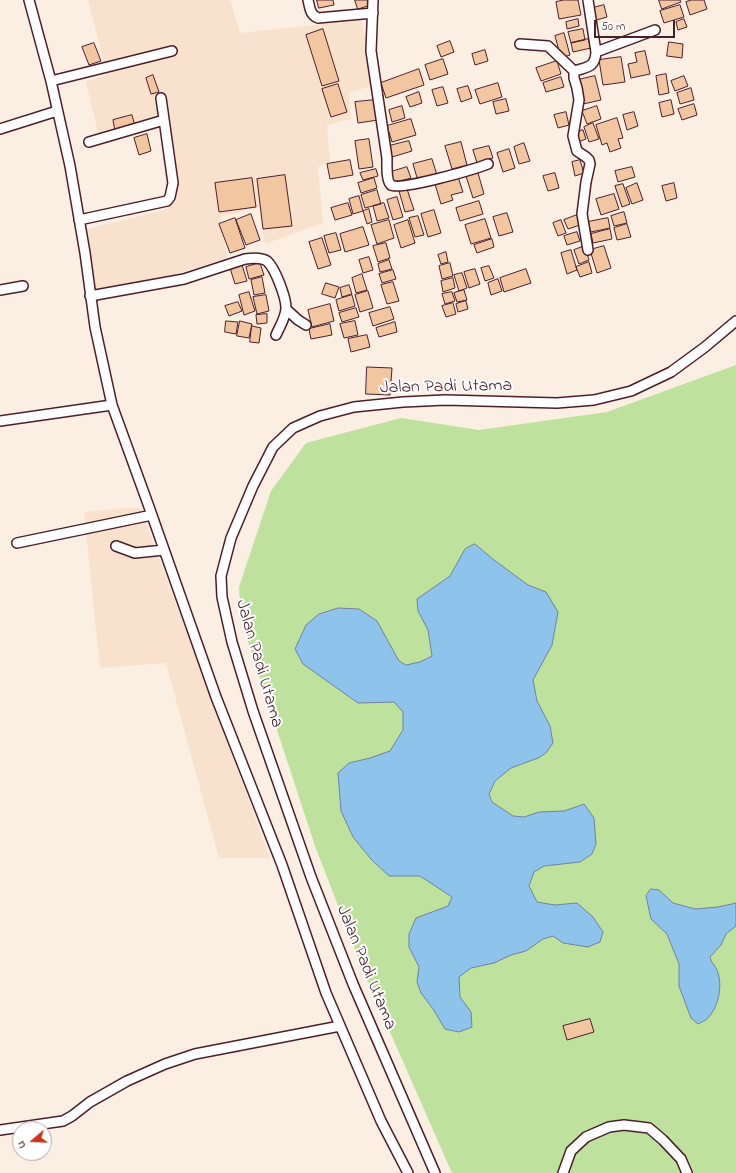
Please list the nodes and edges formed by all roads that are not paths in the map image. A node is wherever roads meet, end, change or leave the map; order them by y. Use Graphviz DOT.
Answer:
graph roads {
  1 [pos="29,0"];
  2 [pos="308,0"];
  3 [pos="373,0"];
  4 [pos="588,0"];
  5 [pos="373,13"];
  6 [pos="655,30"];
  7 [pos="520,44"];
  8 [pos="172,51"];
  9 [pos="596,52"];
  10 [pos="574,71"];
  11 [pos="50,81"];
  12 [pos="161,98"];
  13 [pos="57,111"];
  14 [pos="164,120"];
  15 [pos="0,129"];
  16 [pos="90,142"];
  17 [pos="488,164"];
  18 [pos="79,220"];
  19 [pos="588,250"];
  20 [pos="23,286"];
  21 [pos="0,290"];
  22 [pos="90,296"];
  23 [pos="286,309"];
  24 [pos="736,321"];
  25 [pos="306,325"];
  26 [pos="276,334"];
  27 [pos="112,405"];
  28 [pos="0,421"];
  29 [pos="152,515"];
  30 [pos="17,543"];
  31 [pos="116,546"];
  32 [pos="164,550"];
  33 [pos="340,1026"];
  34 [pos="0,1130"];
  35 [pos="408,1173"];
  36 [pos="435,1173"];
  37 [pos="563,1173"];
  38 [pos="687,1173"];
  1 -- 11 [label="street"];
  2 -- 5 [label="street"];
  3 -- 5 [label="street"];
  4 -- 9 [label="street"];
  5 -- 17 [label="street"];
  6 -- 9 [label="street"];
  7 -- 10 [label="street"];
  8 -- 11 [label="street"];
  9 -- 10 [label="street"];
  10 -- 19 [label="street"];
  11 -- 13 [label="street"];
  12 -- 14 [label="street"];
  13 -- 15 [label="street"];
  13 -- 18 [label="street"];
  14 -- 16 [label="street"];
  14 -- 18 [label="street"];
  18 -- 22 [label="street"];
  20 -- 21 [label="street"];
  22 -- 23 [label="street"];
  22 -- 27 [label="street"];
  23 -- 25 [label="street"];
  23 -- 26 [label="street"];
  24 -- 36 [label="street, Jalan Padi Utama"];
  27 -- 28 [label="street"];
  27 -- 29 [label="street"];
  29 -- 30 [label="street"];
  29 -- 32 [label="street"];
  31 -- 32 [label="street"];
  32 -- 33 [label="street"];
  33 -- 34 [label="street"];
  33 -- 35 [label="street"];
  37 -- 38 [label="street"];
}
